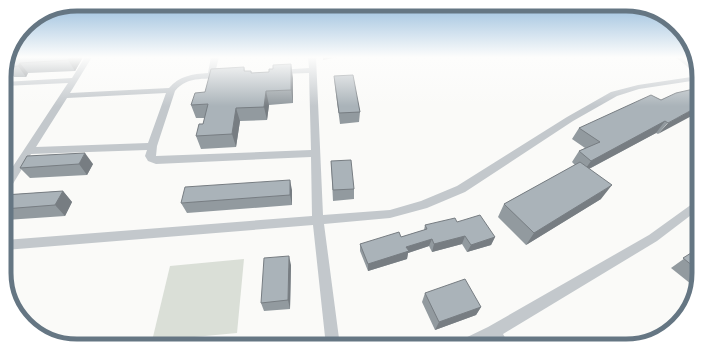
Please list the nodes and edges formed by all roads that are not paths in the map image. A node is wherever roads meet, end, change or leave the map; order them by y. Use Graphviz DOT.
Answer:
graph roads {
  1 [pos="78,73"];
  2 [pos="313,73"];
  3 [pos="234,75"];
  4 [pos="211,76"];
  5 [pos="692,79"];
  6 [pos="73,80"];
  7 [pos="11,84"];
  8 [pos="171,90"];
  9 [pos="63,96"];
  10 [pos="152,146"];
  11 [pos="28,151"];
  12 [pos="316,153"];
  13 [pos="11,172"];
  14 [pos="692,208"];
  15 [pos="318,220"];
  16 [pos="11,245"];
  17 [pos="493,332"];
  18 [pos="332,339"];
  19 [pos="478,339"];
  20 [pos="498,339"];
  1 -- 6 [label="street"];
  2 -- 12 [label="street"];
  3 -- 4 [label="street"];
  4 -- 8 [label="street"];
  5 -- 15 [label="street"];
  6 -- 7 [label="street"];
  6 -- 9 [label="street"];
  8 -- 9 [label="street"];
  8 -- 10 [label="street"];
  9 -- 11 [label="street"];
  10 -- 11 [label="street"];
  10 -- 12 [label="street"];
  11 -- 13 [label="street"];
  12 -- 15 [label="street"];
  14 -- 17 [label="street"];
  15 -- 16 [label="street"];
  15 -- 18 [label="street"];
  17 -- 19 [label="street"];
  17 -- 20 [label="street"];
}
